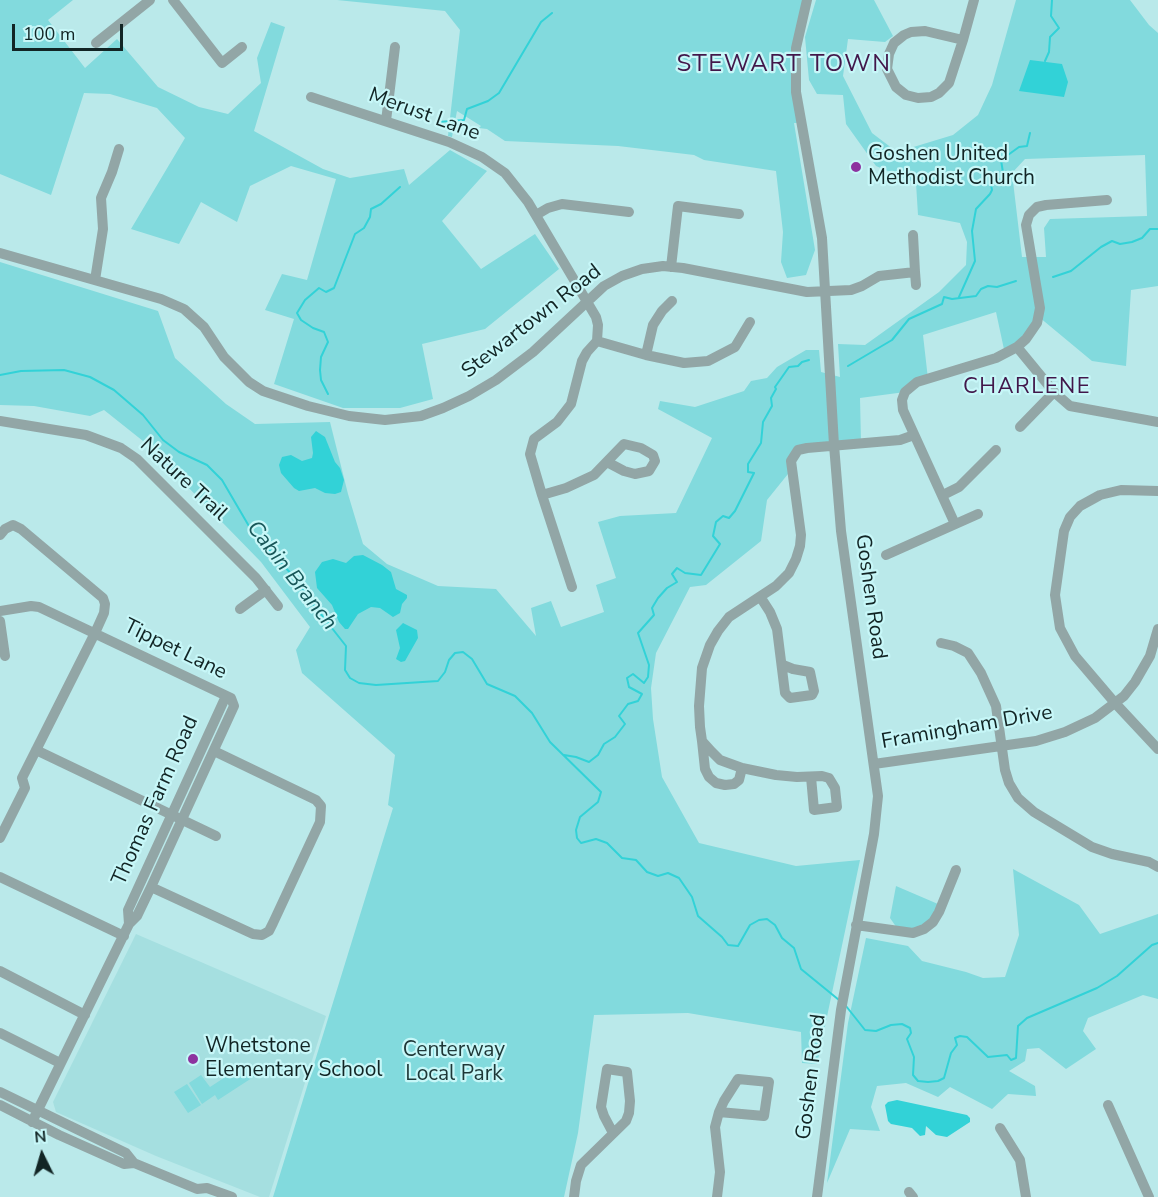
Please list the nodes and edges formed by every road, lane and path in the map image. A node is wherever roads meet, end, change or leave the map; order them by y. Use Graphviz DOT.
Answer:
graph roads {
  1 [pos="150,0"];
  2 [pos="173,0"];
  3 [pos="807,0"];
  4 [pos="974,0"];
  5 [pos="963,40"];
  6 [pos="96,43"];
  7 [pos="242,47"];
  8 [pos="395,47"];
  9 [pos="311,98"];
  10 [pos="386,121"];
  11 [pos="119,149"];
  12 [pos="1107,200"];
  13 [pos="629,212"];
  14 [pos="739,214"];
  15 [pos="536,215"];
  16 [pos="913,235"];
  17 [pos="0,253"];
  18 [pos="671,267"];
  19 [pos="915,272"];
  20 [pos="95,280"];
  21 [pos="916,285"];
  22 [pos="826,292"];
  23 [pos="672,301"];
  24 [pos="586,302"];
  25 [pos="750,322"];
  26 [pos="597,340"];
  27 [pos="1017,347"];
  28 [pos="646,355"];
  29 [pos="1054,392"];
  30 [pos="0,420"];
  31 [pos="1158,422"];
  32 [pos="1020,427"];
  33 [pos="914,435"];
  34 [pos="834,445"];
  35 [pos="996,450"];
  36 [pos="607,462"];
  37 [pos="1158,491"];
  38 [pos="542,495"];
  39 [pos="943,495"];
  40 [pos="978,514"];
  41 [pos="955,524"];
  42 [pos="0,536"];
  43 [pos="886,555"];
  44 [pos="572,587"];
  45 [pos="266,590"];
  46 [pos="761,598"];
  47 [pos="278,606"];
  48 [pos="240,609"];
  49 [pos="0,611"];
  50 [pos="0,621"];
  51 [pos="1158,629"];
  52 [pos="95,633"];
  53 [pos="941,643"];
  54 [pos="5,656"];
  55 [pos="783,665"];
  56 [pos="226,696"];
  57 [pos="1115,703"];
  58 [pos="234,706"];
  59 [pos="702,741"];
  60 [pos="1002,746"];
  61 [pos="1158,749"];
  62 [pos="36,750"];
  63 [pos="214,751"];
  64 [pos="874,764"];
  65 [pos="742,768"];
  66 [pos="811,777"];
  67 [pos="171,814"];
  68 [pos="183,820"];
  69 [pos="216,837"];
  70 [pos="0,838"];
  71 [pos="1158,867"];
  72 [pos="956,870"];
  73 [pos="0,877"];
  74 [pos="152,887"];
  75 [pos="129,924"];
  76 [pos="856,925"];
  77 [pos="124,936"];
  78 [pos="0,971"];
  79 [pos="85,1015"];
  80 [pos="0,1033"];
  81 [pos="60,1063"];
  82 [pos="0,1092"];
  83 [pos="0,1105"];
  84 [pos="1108,1105"];
  85 [pos="38,1111"];
  86 [pos="719,1112"];
  87 [pos="33,1122"];
  88 [pos="1000,1128"];
  89 [pos="613,1133"];
  90 [pos="134,1163"];
  91 [pos="198,1194"];
  92 [pos="1150,1195"];
  93 [pos="232,1197"];
  94 [pos="574,1197"];
  95 [pos="717,1197"];
  96 [pos="817,1197"];
  97 [pos="1026,1197"];
  1 -- 6 [label="street"];
  2 -- 7 [label="street"];
  3 -- 22 [label="street, Goshen Road"];
  4 -- 5 [label="street"];
  5 -- 5 [label="street"];
  8 -- 10 [label="street"];
  9 -- 10 [label="street, Merust Lane"];
  10 -- 15 [label="street, Merust Lane"];
  11 -- 20 [label="street"];
  12 -- 27 [label="street"];
  13 -- 15 [label="street"];
  14 -- 18 [label="street"];
  15 -- 24 [label="street, Merust Lane"];
  16 -- 19 [label="street"];
  17 -- 20 [label="street, Stewartown Road"];
  18 -- 22 [label="street, Stewartown Road"];
  18 -- 24 [label="street, Stewartown Road"];
  19 -- 21 [label="street"];
  19 -- 22 [label="street, Stewartown Road"];
  20 -- 24 [label="street, Stewartown Road"];
  22 -- 34 [label="street, Goshen Road"];
  23 -- 28 [label="street"];
  24 -- 26 [label="street, Merust Lane"];
  25 -- 28 [label="street"];
  26 -- 28 [label="street"];
  26 -- 38 [label="street"];
  27 -- 29 [label="street"];
  27 -- 33 [label="street"];
  29 -- 31 [label="street"];
  29 -- 32 [label="street"];
  30 -- 45 [label="street, Nature Trail"];
  33 -- 34 [label="street"];
  33 -- 39 [label="street"];
  34 -- 46 [label="street"];
  34 -- 64 [label="street, Goshen Road"];
  35 -- 39 [label="street"];
  36 -- 38 [label="street"];
  37 -- 57 [label="street"];
  38 -- 44 [label="street"];
  39 -- 41 [label="street"];
  40 -- 41 [label="street"];
  41 -- 43 [label="street"];
  42 -- 52 [label="street"];
  45 -- 47 [label="street, Nature Trail"];
  45 -- 48 [label="street"];
  46 -- 55 [label="street"];
  46 -- 59 [label="street"];
  49 -- 52 [label="street, Tippet Lane"];
  50 -- 54 [label="street"];
  51 -- 57 [label="street, Framingham Drive"];
  52 -- 56 [label="street, Tippet Lane"];
  52 -- 62 [label="street"];
  53 -- 60 [label="street"];
  56 -- 58 [label="street, Tippet Lane"];
  56 -- 67 [label="street, Thomas Farm Road"];
  57 -- 60 [label="street, Framingham Drive"];
  57 -- 61 [label="street"];
  58 -- 63 [label="street, Thomas Farm Road"];
  59 -- 65 [label="street"];
  59 -- 65 [label="street"];
  60 -- 64 [label="street, Framingham Drive"];
  60 -- 71 [label="street"];
  62 -- 67 [label="street"];
  62 -- 70 [label="street"];
  63 -- 68 [label="street, Thomas Farm Road"];
  63 -- 74 [label="street"];
  64 -- 76 [label="street, Goshen Road"];
  65 -- 66 [label="street"];
  67 -- 68 [label="street"];
  67 -- 75 [label="street, Thomas Farm Road"];
  68 -- 69 [label="street"];
  68 -- 74 [label="street, Thomas Farm Road"];
  72 -- 76 [label="street"];
  73 -- 77 [label="street"];
  74 -- 75 [label="street, Thomas Farm Road"];
  75 -- 77 [label="street, Thomas Farm Road"];
  76 -- 96 [label="street, Goshen Road"];
  77 -- 79 [label="street, Thomas Farm Road"];
  78 -- 79 [label="street"];
  79 -- 81 [label="street, Thomas Farm Road"];
  80 -- 81 [label="street"];
  81 -- 85 [label="street, Thomas Farm Road"];
  82 -- 85 [label="street"];
  83 -- 87 [label="street"];
  84 -- 92 [label="street"];
  85 -- 87 [label="street, Thomas Farm Road"];
  85 -- 90 [label="street"];
  86 -- 86 [label="street"];
  86 -- 95 [label="street"];
  87 -- 90 [label="street"];
  88 -- 97 [label="street"];
  89 -- 89 [label="street"];
  89 -- 94 [label="street"];
  90 -- 91 [label="street"];
  91 -- 93 [label="street"];
}
